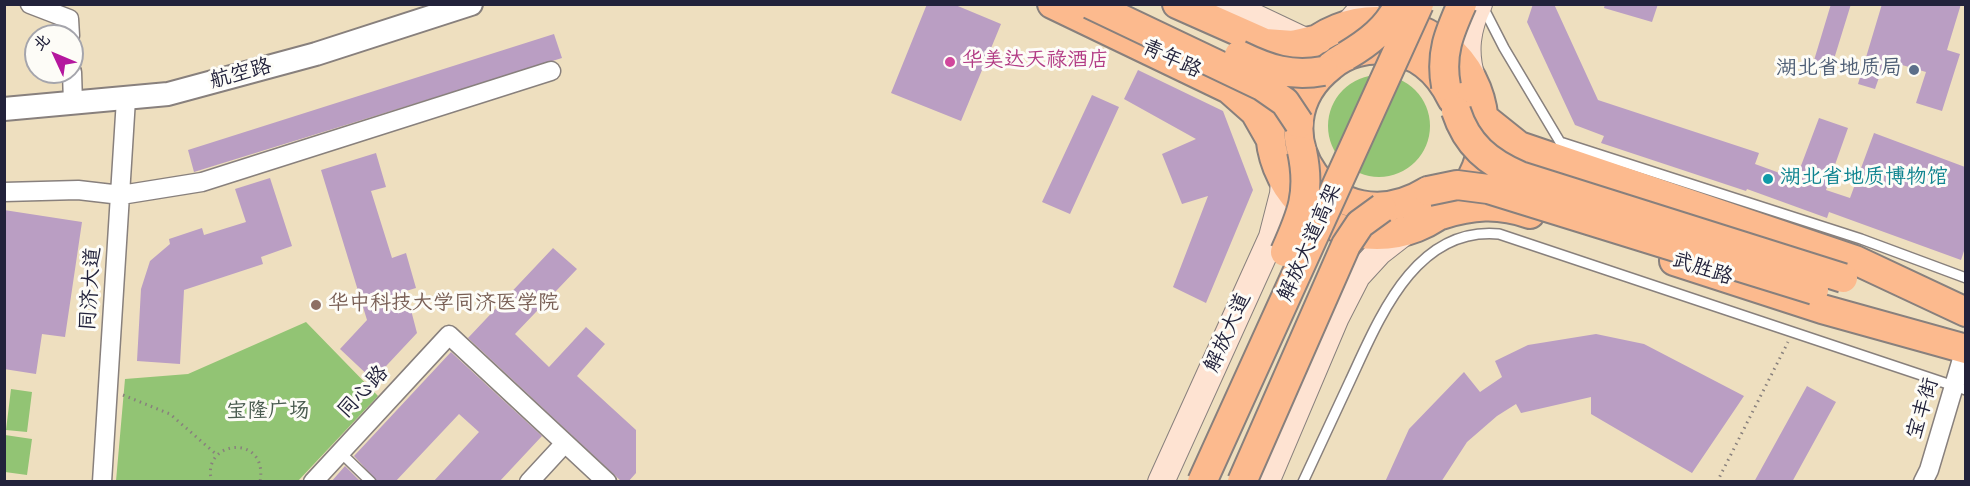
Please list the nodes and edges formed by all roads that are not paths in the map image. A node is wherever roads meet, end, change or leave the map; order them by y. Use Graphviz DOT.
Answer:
graph roads {
  1 [pos="30,4"];
  2 [pos="471,4"];
  3 [pos="1052,4"];
  4 [pos="1090,4"];
  5 [pos="1131,4"];
  6 [pos="1177,4"];
  7 [pos="1227,4"];
  8 [pos="1366,4"];
  9 [pos="1399,4"];
  10 [pos="1419,4"];
  11 [pos="1438,4"];
  12 [pos="1462,4"];
  13 [pos="1480,4"];
  14 [pos="69,24"];
  15 [pos="1347,26"];
  16 [pos="1313,40"];
  17 [pos="1335,64"];
  18 [pos="551,71"];
  19 [pos="1459,82"];
  20 [pos="72,84"];
  21 [pos="126,99"];
  22 [pos="73,103"];
  23 [pos="4,109"];
  24 [pos="1484,118"];
  25 [pos="1299,123"];
  26 [pos="1271,140"];
  27 [pos="1302,151"];
  28 [pos="1284,180"];
  29 [pos="4,192"];
  30 [pos="121,195"];
  31 [pos="1382,208"];
  32 [pos="1439,216"];
  33 [pos="1406,231"];
  34 [pos="1965,278"];
  35 [pos="1842,288"];
  36 [pos="1965,313"];
  37 [pos="1965,349"];
  38 [pos="1960,388"];
  39 [pos="565,443"];
  40 [pos="340,452"];
  41 [pos="102,482"];
  42 [pos="313,482"];
  43 [pos="371,482"];
  44 [pos="529,482"];
  45 [pos="607,482"];
  46 [pos="1161,482"];
  47 [pos="1184,482"];
  48 [pos="1202,482"];
  49 [pos="1222,482"];
  50 [pos="1242,482"];
  51 [pos="1266,482"];
  52 [pos="1303,482"];
  53 [pos="1923,482"];
  1 -- 14 [label="street"];
  2 -- 21 [label="street, 航空路"];
  3 -- 26 [label="main road, 青年路"];
  4 -- 25 [label="main road, bridge"];
  5 -- 17 [label="main road, bridge"];
  6 -- 16 [label="main road"];
  7 -- 16 [label="main road"];
  8 -- 15 [label="main road"];
  9 -- 17 [label="main road, bridge"];
  10 -- 48 [label="main road, 解放大道高架, bridge"];
  11 -- 49 [label="main road, 解放大道高架"];
  12 -- 19 [label="main road, bridge"];
  13 -- 19 [label="main road"];
  13 -- 34 [label="lane"];
  15 -- 16 [label="main road"];
  15 -- 19 [label="main road"];
  16 -- 26 [label="main road"];
  17 -- 19 [label="main road, bridge"];
  17 -- 25 [label="main road"];
  18 -- 30 [label="street"];
  19 -- 24 [label="main road"];
  19 -- 35 [label="main road, bridge"];
  20 -- 22 [label="street"];
  21 -- 22 [label="street, 航空路"];
  21 -- 30 [label="street, 同济大道"];
  22 -- 23 [label="street, 航空路"];
  24 -- 32 [label="main road"];
  24 -- 36 [label="main road"];
  25 -- 27 [label="main road"];
  26 -- 28 [label="main road"];
  27 -- 31 [label="main road, bridge"];
  27 -- 47 [label="main road, bridge"];
  28 -- 33 [label="main road"];
  28 -- 46 [label="main road, 解放大道"];
  29 -- 30 [label="street"];
  30 -- 41 [label="street, 同济大道"];
  31 -- 35 [label="main road, bridge"];
  31 -- 50 [label="main road, bridge"];
  32 -- 33 [label="main road"];
  32 -- 37 [label="main road, 武胜路"];
  33 -- 51 [label="main road"];
  35 -- 36 [label="main road"];
  35 -- 37 [label="main road"];
  37 -- 38 [label="street, 宝丰街"];
  38 -- 52 [label="lane"];
  38 -- 53 [label="street, 宝丰街"];
  39 -- 40 [label="street, 同心路"];
  39 -- 44 [label="street"];
  39 -- 45 [label="street"];
  40 -- 42 [label="street, 同心路"];
  40 -- 43 [label="lane"];
}
